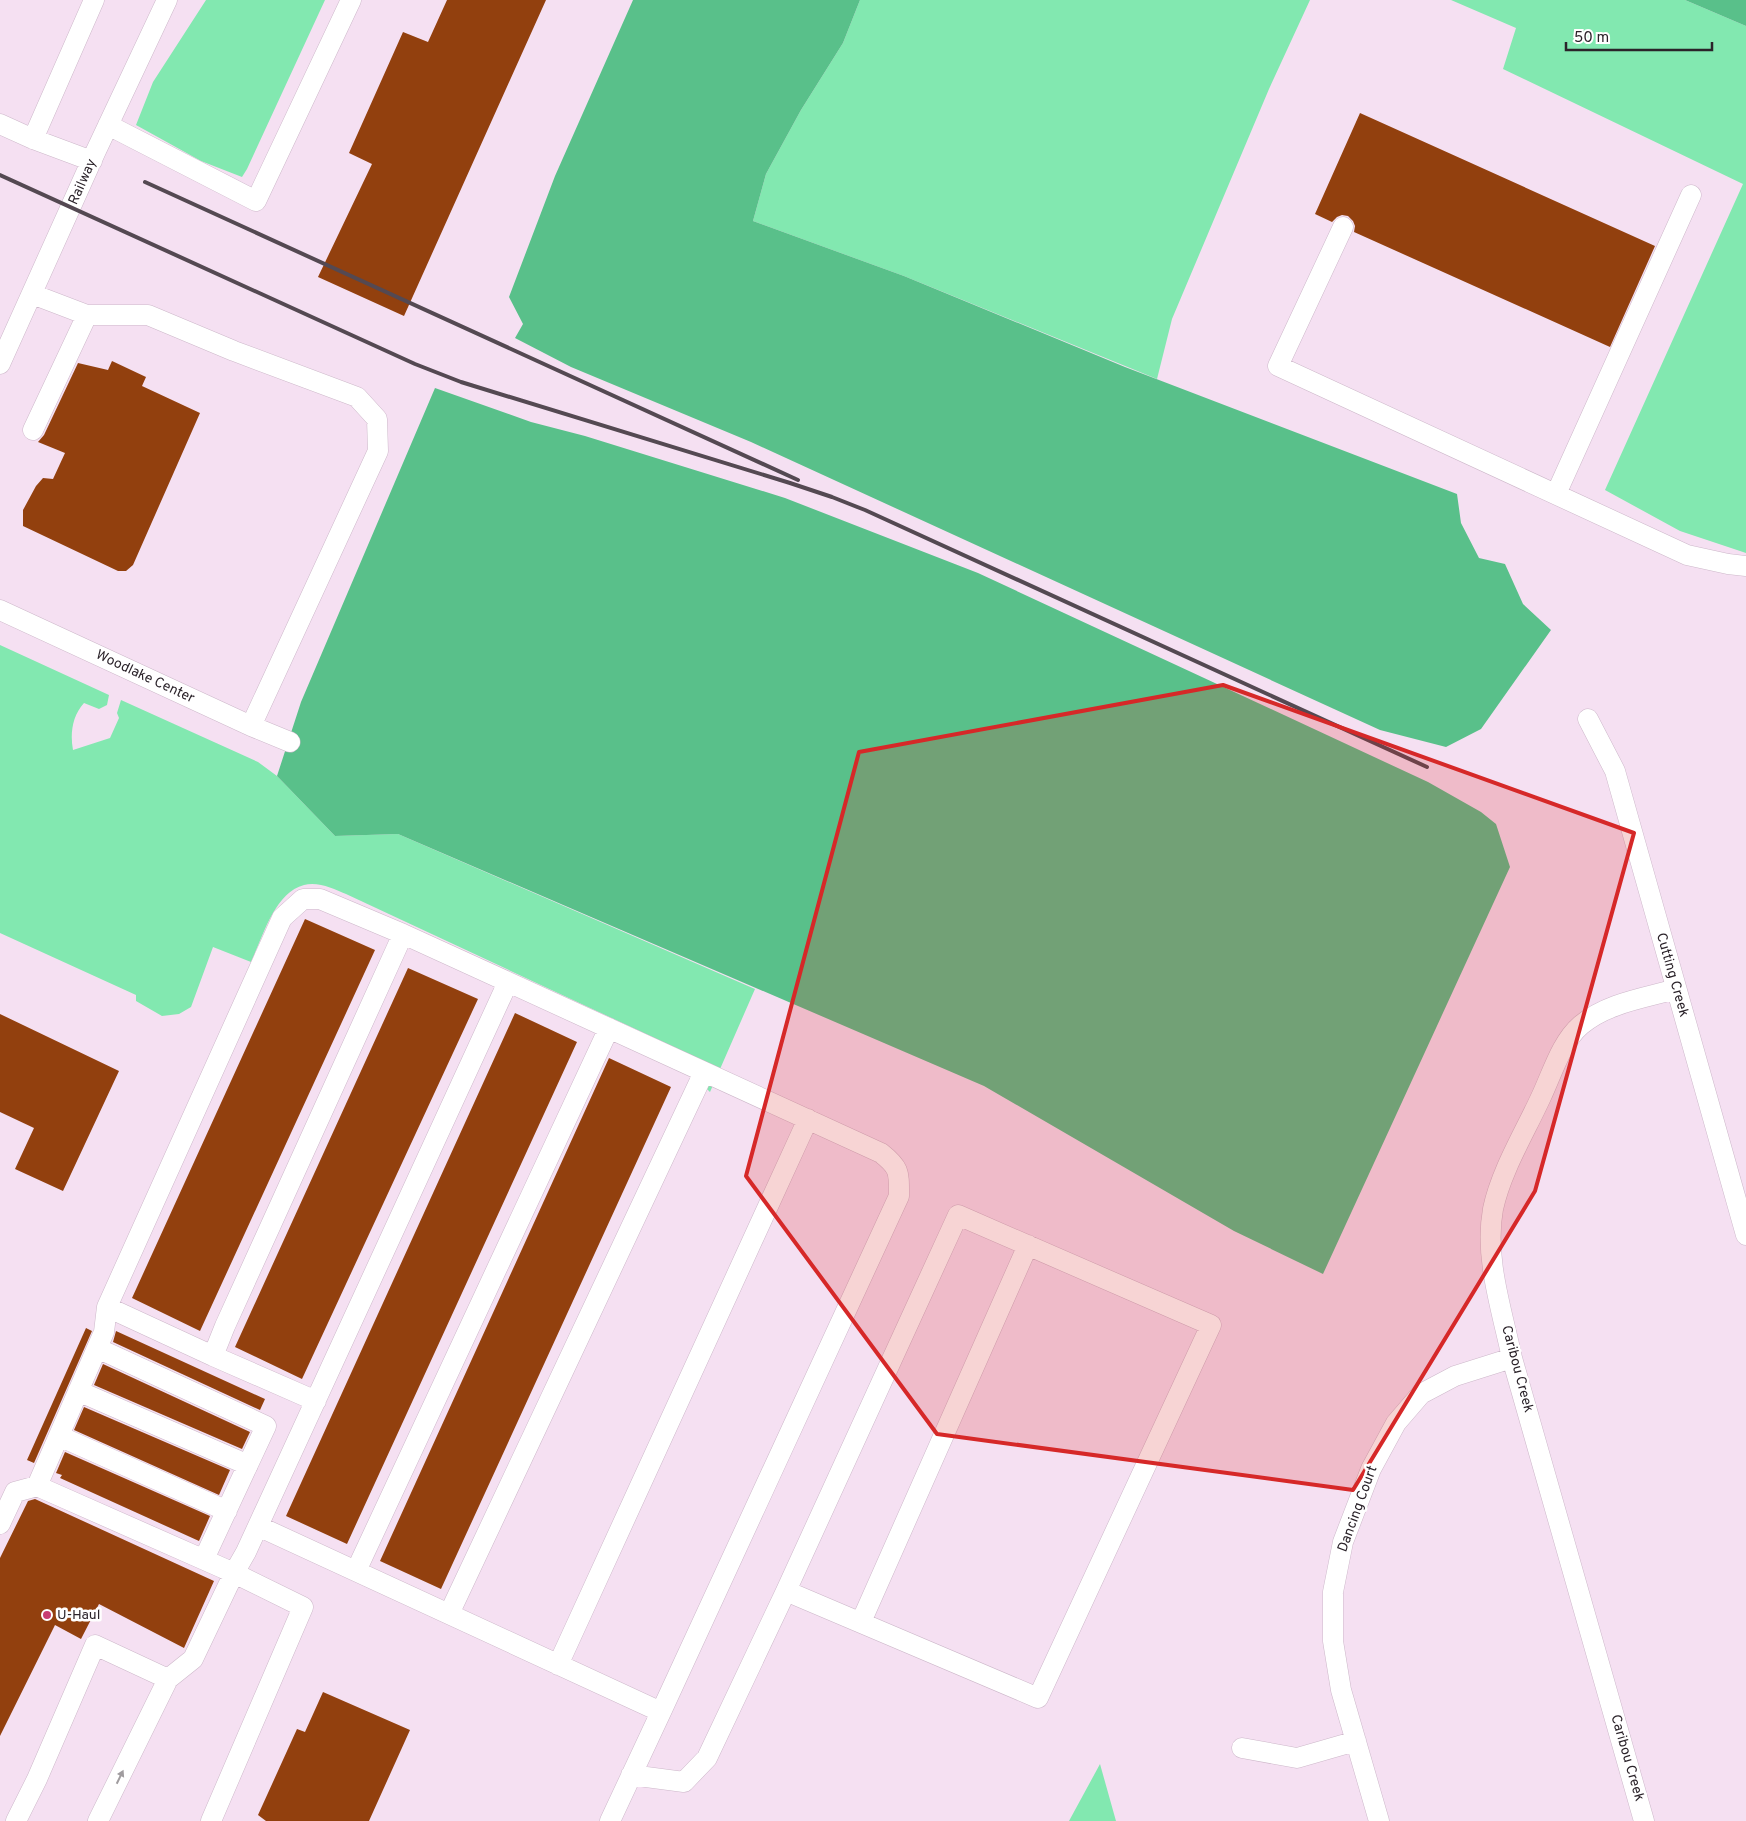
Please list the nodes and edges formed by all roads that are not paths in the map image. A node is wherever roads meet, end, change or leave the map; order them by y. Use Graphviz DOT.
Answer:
graph roads {
  1 [pos="94,0"];
  2 [pos="167,0"];
  3 [pos="351,0"];
  4 [pos="0,124"];
  5 [pos="108,125"];
  6 [pos="32,139"];
  7 [pos="92,160"];
  8 [pos="1691,195"];
  9 [pos="1343,227"];
  10 [pos="32,294"];
  11 [pos="87,315"];
  12 [pos="2,355"];
  13 [pos="33,430"];
  14 [pos="1556,494"];
  15 [pos="1746,566"];
  16 [pos="0,610"];
  17 [pos="1588,719"];
  18 [pos="251,726"];
  19 [pos="290,742"];
  20 [pos="403,934"];
  21 [pos="508,982"];
  22 [pos="1676,989"];
  23 [pos="608,1028"];
  24 [pos="704,1072"];
  25 [pos="808,1120"];
  26 [pos="1746,1235"];
  27 [pos="1028,1246"];
  28 [pos="107,1307"];
  29 [pos="97,1348"];
  30 [pos="213,1356"];
  31 [pos="1512,1358"];
  32 [pos="78,1391"];
  33 [pos="316,1401"];
  34 [pos="59,1436"];
  35 [pos="248,1465"];
  36 [pos="37,1486"];
  37 [pos="227,1510"];
  38 [pos="0,1524"];
  39 [pos="258,1526"];
  40 [pos="204,1559"];
  41 [pos="356,1571"];
  42 [pos="234,1573"];
  43 [pos="786,1591"];
  44 [pos="449,1614"];
  45 [pos="861,1622"];
  46 [pos="558,1665"];
  47 [pos="168,1679"];
  48 [pos="661,1712"];
  49 [pos="1356,1741"];
  50 [pos="1242,1748"];
  51 [pos="632,1775"];
  52 [pos="0,1816"];
  53 [pos="9,1821"];
  54 [pos="16,1821"];
  55 [pos="98,1821"];
  56 [pos="211,1821"];
  57 [pos="610,1821"];
  58 [pos="1379,1821"];
  59 [pos="1644,1821"];
  1 -- 6 [label="street"];
  2 -- 5 [label="street, Railway"];
  3 -- 5 [label="street"];
  4 -- 6 [label="street"];
  5 -- 7 [label="street, Railway"];
  6 -- 7 [label="street"];
  7 -- 10 [label="street, Railway"];
  8 -- 14 [label="street"];
  9 -- 14 [label="street"];
  10 -- 11 [label="street"];
  10 -- 12 [label="street, Railway"];
  11 -- 13 [label="street"];
  11 -- 18 [label="street"];
  14 -- 15 [label="street"];
  16 -- 18 [label="street, Woodlake Center"];
  17 -- 22 [label="street, Cutting Creek"];
  18 -- 19 [label="street, Woodlake Center"];
  20 -- 21 [label="street"];
  20 -- 28 [label="street"];
  20 -- 30 [label="street"];
  21 -- 23 [label="street"];
  21 -- 33 [label="street"];
  22 -- 26 [label="street, Cutting Creek"];
  22 -- 31 [label="street, Caribou Creek"];
  23 -- 24 [label="street"];
  23 -- 41 [label="street"];
  24 -- 25 [label="street"];
  24 -- 44 [label="street"];
  25 -- 46 [label="street"];
  25 -- 48 [label="street"];
  27 -- 43 [label="street"];
  27 -- 45 [label="street"];
  27 -- 45 [label="street"];
  28 -- 29 [label="street"];
  28 -- 30 [label="street"];
  29 -- 32 [label="street"];
  29 -- 35 [label="street"];
  30 -- 33 [label="street"];
  31 -- 49 [label="street, Dancing Court"];
  31 -- 59 [label="street, Caribou Creek"];
  32 -- 34 [label="street"];
  32 -- 35 [label="street"];
  33 -- 39 [label="street"];
  34 -- 36 [label="street"];
  34 -- 37 [label="street"];
  35 -- 37 [label="street"];
  36 -- 38 [label="street"];
  36 -- 40 [label="street"];
  37 -- 40 [label="street"];
  39 -- 41 [label="street"];
  39 -- 42 [label="street"];
  40 -- 42 [label="street"];
  41 -- 44 [label="street"];
  42 -- 47 [label="street"];
  42 -- 56 [label="street"];
  43 -- 45 [label="street"];
  43 -- 51 [label="street"];
  44 -- 46 [label="street"];
  46 -- 48 [label="street"];
  47 -- 54 [label="street"];
  55 -- 47 [label="street, one-way"];
  48 -- 51 [label="street"];
  49 -- 50 [label="street"];
  49 -- 58 [label="street, Dancing Court"];
  51 -- 57 [label="street"];
  52 -- 53 [label="street"];
}
